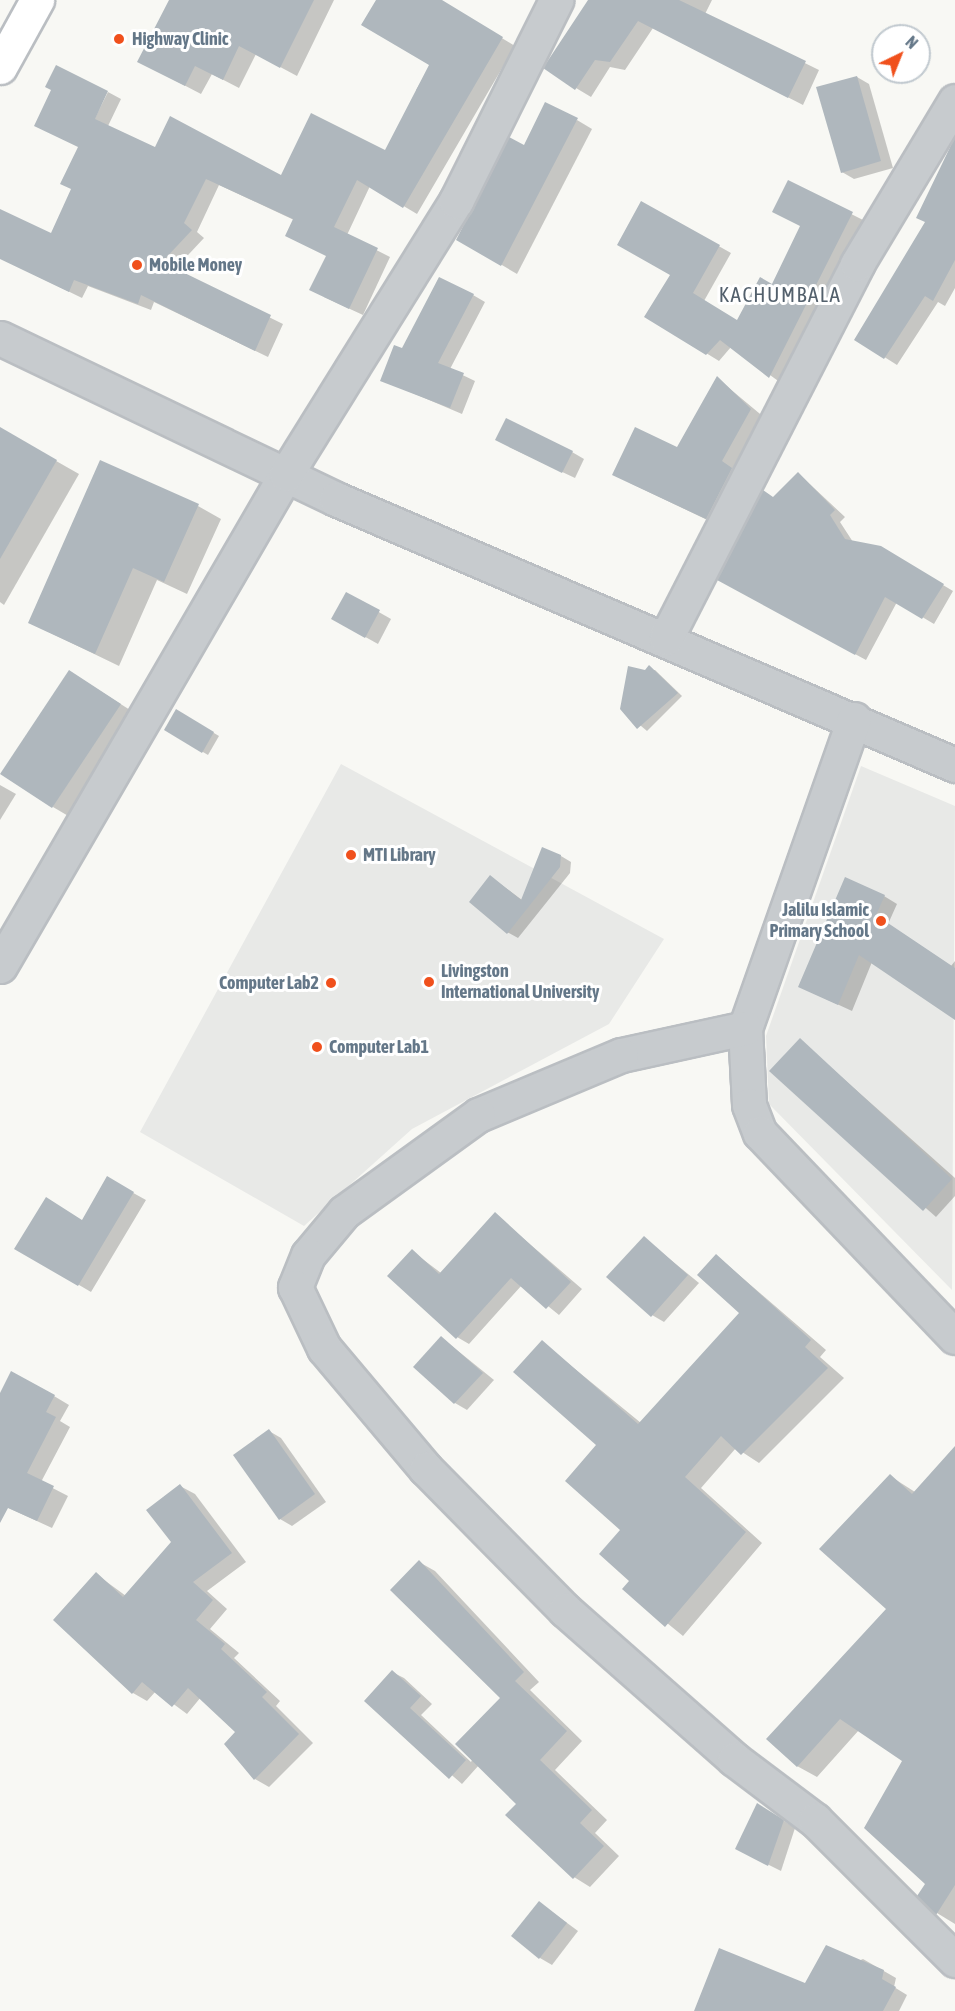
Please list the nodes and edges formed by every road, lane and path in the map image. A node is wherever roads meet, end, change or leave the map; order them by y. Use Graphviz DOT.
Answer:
graph roads {
  1 [pos="37,0"];
  2 [pos="556,0"];
  3 [pos="0,67"];
  4 [pos="955,100"];
  5 [pos="0,338"];
  6 [pos="286,474"];
  7 [pos="666,638"];
  8 [pos="854,719"];
  9 [pos="955,765"];
  10 [pos="0,966"];
  11 [pos="745,1028"];
  12 [pos="955,1337"];
  13 [pos="955,1960"];
  1 -- 3 [label="main road"];
  2 -- 6 [label="street"];
  4 -- 7 [label="street"];
  5 -- 6 [label="street"];
  6 -- 7 [label="street"];
  6 -- 10 [label="street"];
  7 -- 8 [label="street"];
  8 -- 9 [label="street"];
  8 -- 11 [label="street"];
  11 -- 12 [label="street"];
  11 -- 13 [label="street"];
}
